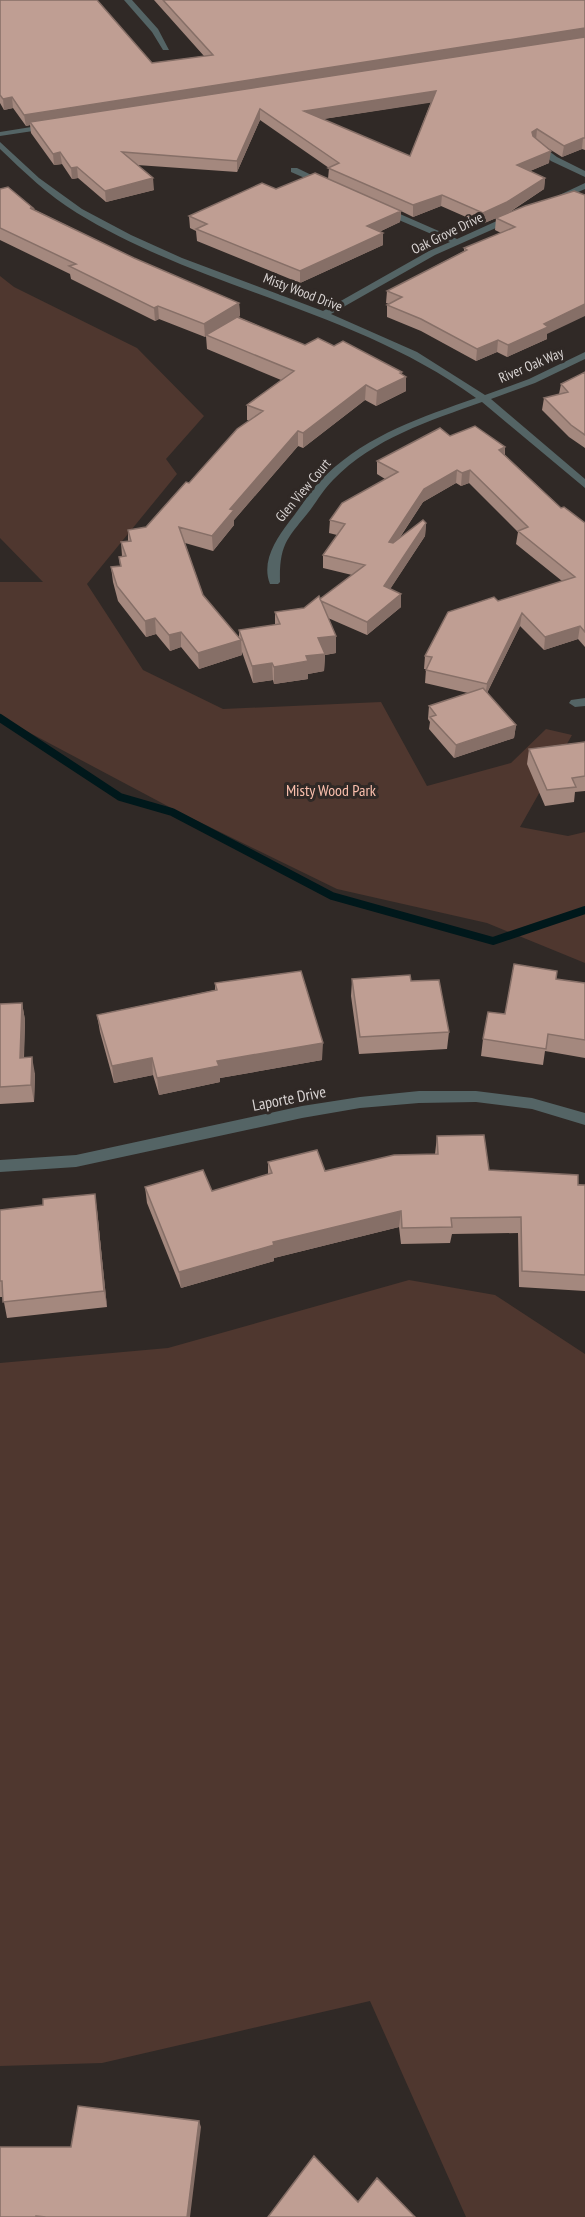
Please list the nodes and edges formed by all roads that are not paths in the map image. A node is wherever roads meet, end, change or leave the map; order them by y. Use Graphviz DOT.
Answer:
graph roads {
  1 [pos="128,0"];
  2 [pos="166,48"];
  3 [pos="58,125"];
  4 [pos="0,134"];
  5 [pos="0,144"];
  6 [pos="537,144"];
  7 [pos="294,170"];
  8 [pos="585,174"];
  9 [pos="585,186"];
  10 [pos="337,189"];
  11 [pos="369,203"];
  12 [pos="543,204"];
  13 [pos="522,213"];
  14 [pos="455,242"];
  15 [pos="324,314"];
  16 [pos="585,355"];
  17 [pos="486,398"];
  18 [pos="585,485"];
  19 [pos="274,582"];
  20 [pos="585,1119"];
  21 [pos="0,1166"];
  1 -- 2 [label="street"];
  3 -- 4 [label="street"];
  5 -- 15 [label="street, Misty Wood Drive"];
  6 -- 8 [label="street"];
  7 -- 10 [label="street"];
  9 -- 12 [label="street"];
  11 -- 14 [label="street"];
  13 -- 14 [label="street, Oak Grove Drive"];
  14 -- 15 [label="street, Oak Grove Drive"];
  15 -- 17 [label="street, Misty Wood Drive"];
  16 -- 17 [label="street, River Oak Way"];
  17 -- 18 [label="street, Misty Wood Drive"];
  17 -- 19 [label="street, Glen View Court"];
  20 -- 21 [label="street, Laporte Drive"];
}
